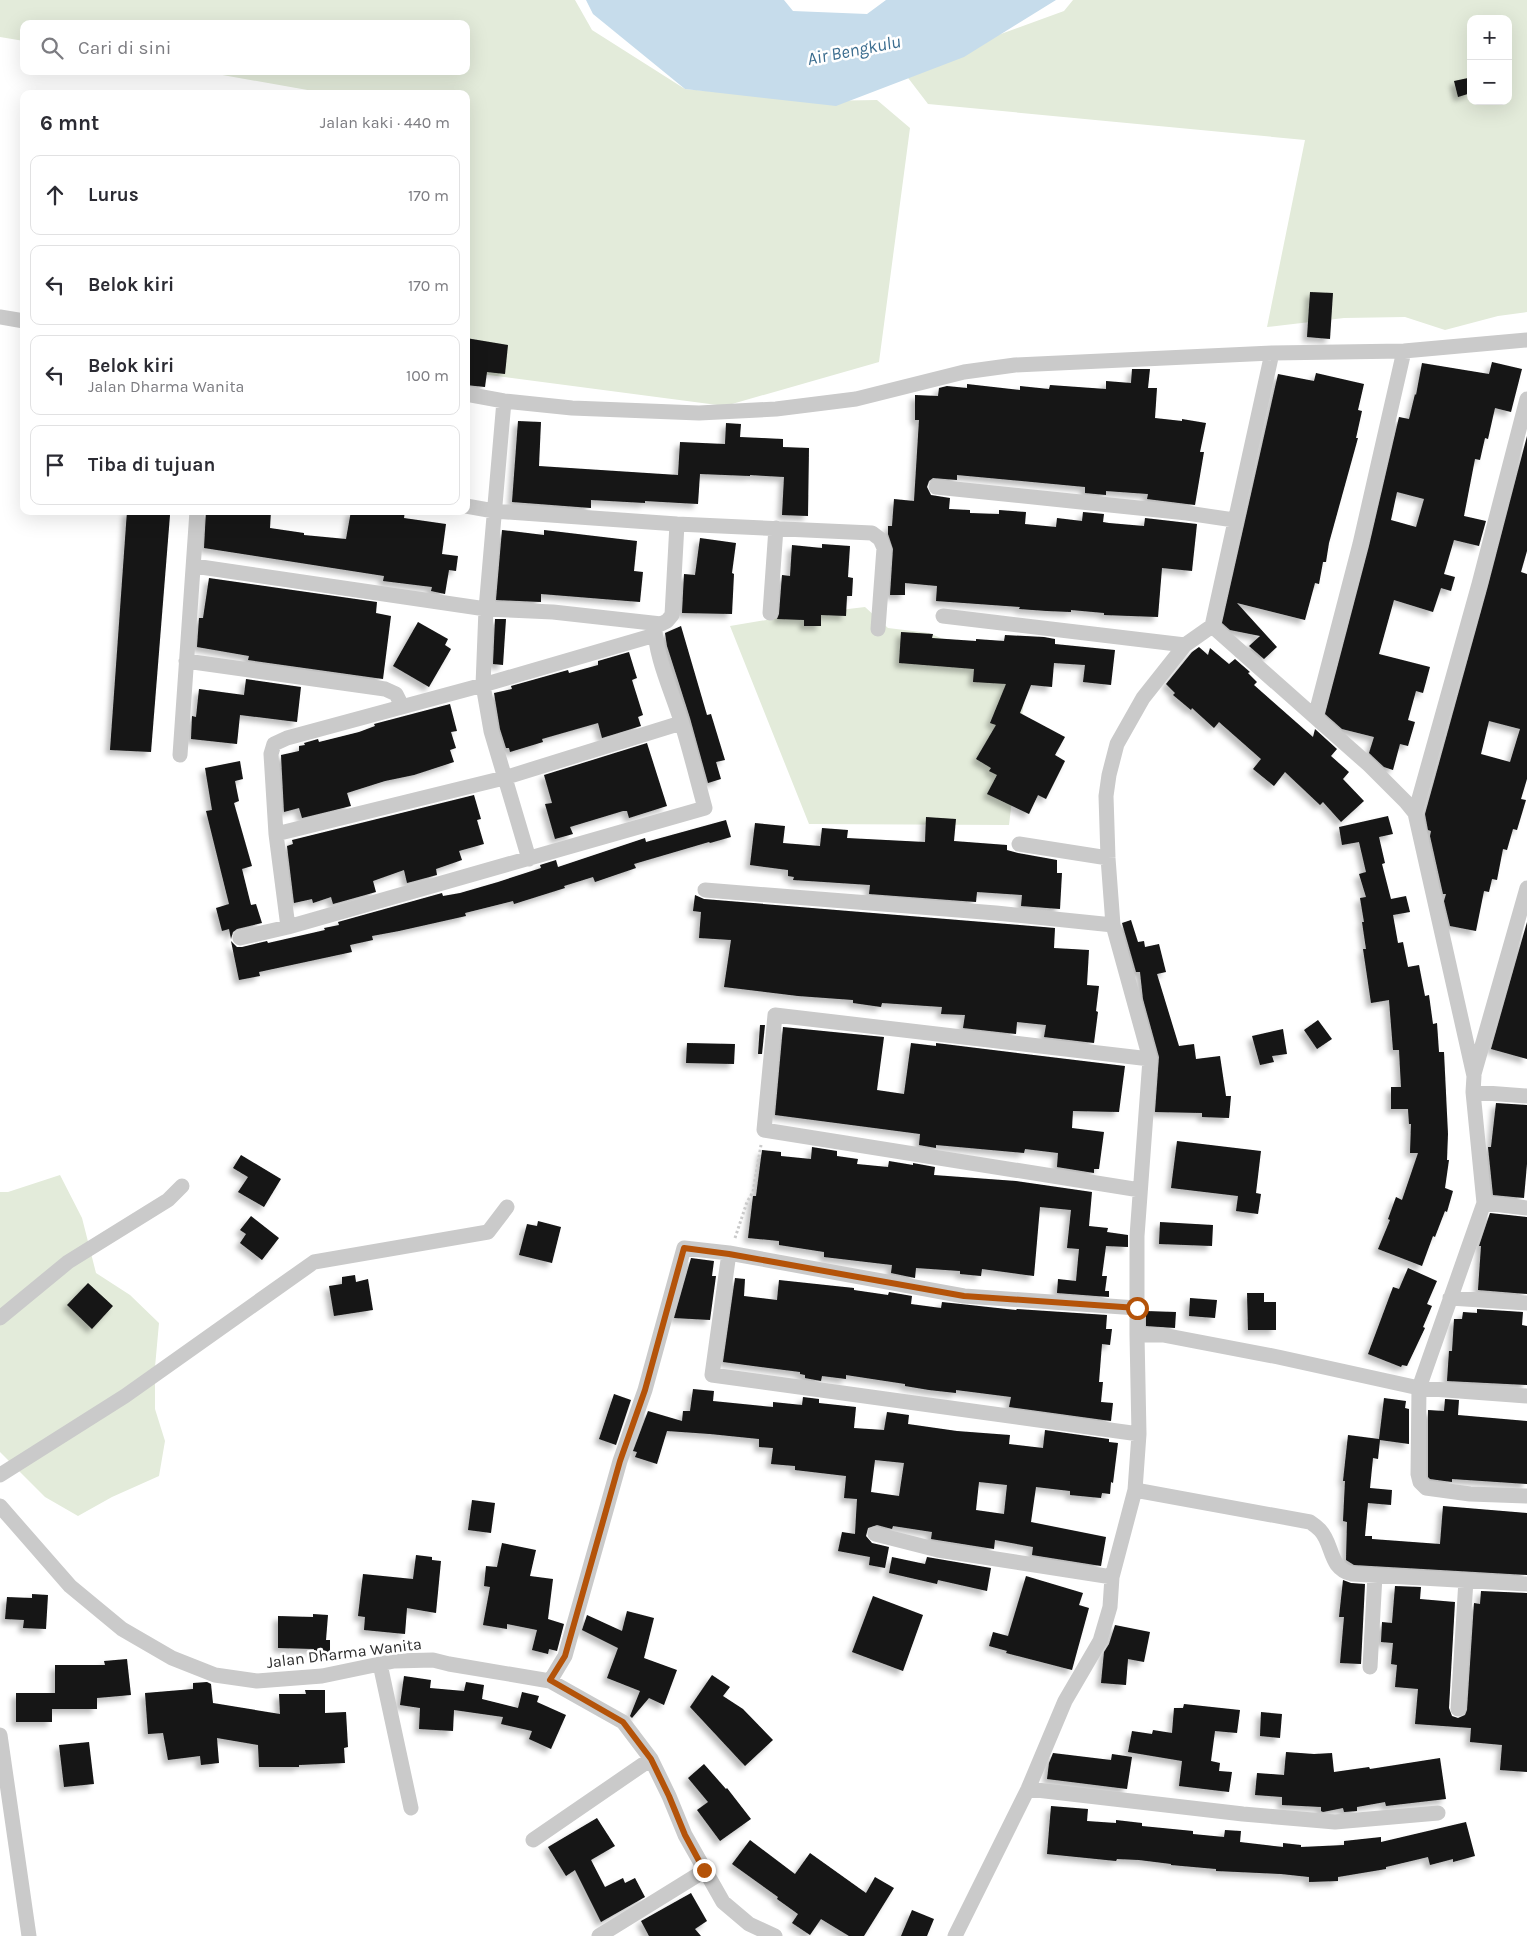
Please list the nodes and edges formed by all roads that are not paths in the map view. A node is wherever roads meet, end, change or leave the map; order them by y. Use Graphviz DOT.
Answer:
graph roads {
  1 [pos="0,317"];
  2 [pos="20,320"];
  3 [pos="1527,340"];
  4 [pos="1404,351"];
  5 [pos="1272,353"];
  6 [pos="470,395"];
  7 [pos="1527,399"];
  8 [pos="504,401"];
  9 [pos="936,487"];
  10 [pos="470,507"];
  11 [pos="494,511"];
  12 [pos="197,515"];
  13 [pos="1234,520"];
  14 [pos="677,524"];
  15 [pos="776,528"];
  16 [pos="194,566"];
  17 [pos="486,609"];
  18 [pos="770,612"];
  19 [pos="943,616"];
  20 [pos="1212,626"];
  21 [pos="878,629"];
  22 [pos="655,630"];
  23 [pos="1185,645"];
  24 [pos="186,661"];
  25 [pos="483,685"];
  26 [pos="402,706"];
  27 [pos="1315,717"];
  28 [pos="681,723"];
  29 [pos="180,755"];
  30 [pos="504,778"];
  31 [pos="1415,814"];
  32 [pos="276,834"];
  33 [pos="1018,844"];
  34 [pos="1108,858"];
  35 [pos="529,859"];
  36 [pos="1527,888"];
  37 [pos="705,890"];
  38 [pos="1113,925"];
  39 [pos="288,927"];
  40 [pos="240,938"];
  41 [pos="1150,1059"];
  42 [pos="1474,1076"];
  43 [pos="1473,1092"];
  44 [pos="1527,1096"];
  45 [pos="182,1186"];
  46 [pos="1140,1190"];
  47 [pos="1484,1203"];
  48 [pos="507,1207"];
  49 [pos="1527,1208"];
  50 [pos="729,1254"];
  51 [pos="1450,1298"];
  52 [pos="1527,1304"];
  53 [pos="1137,1308"];
  54 [pos="0,1318"];
  55 [pos="1136,1334"];
  56 [pos="1419,1388"];
  57 [pos="1527,1396"];
  58 [pos="1140,1434"];
  59 [pos="0,1475"];
  60 [pos="1135,1490"];
  61 [pos="1527,1496"];
  62 [pos="0,1506"];
  63 [pos="875,1534"];
  64 [pos="1375,1575"];
  65 [pos="1112,1577"];
  66 [pos="1466,1580"];
  67 [pos="1527,1584"];
  68 [pos="380,1664"];
  69 [pos="1370,1666"];
  70 [pos="550,1680"];
  71 [pos="1458,1709"];
  72 [pos="1,1742"];
  73 [pos="651,1759"];
  74 [pos="1028,1789"];
  75 [pos="411,1808"];
  76 [pos="1438,1813"];
  77 [pos="533,1840"];
  78 [pos="704,1870"];
  79 [pos="29,1936"];
  80 [pos="599,1936"];
  81 [pos="775,1936"];
  82 [pos="955,1936"];
  1 -- 2 [label="street"];
  3 -- 4 [label="street"];
  4 -- 5 [label="street"];
  4 -- 27 [label="street"];
  5 -- 8 [label="street"];
  5 -- 13 [label="street"];
  6 -- 8 [label="street"];
  7 -- 31 [label="street"];
  8 -- 11 [label="street"];
  9 -- 13 [label="street"];
  10 -- 11 [label="street"];
  11 -- 14 [label="street"];
  11 -- 17 [label="street"];
  12 -- 16 [label="street"];
  13 -- 20 [label="street"];
  14 -- 15 [label="street"];
  14 -- 22 [label="street"];
  15 -- 18 [label="street"];
  15 -- 21 [label="street"];
  16 -- 17 [label="street"];
  16 -- 24 [label="street"];
  17 -- 22 [label="street"];
  17 -- 25 [label="street"];
  19 -- 23 [label="street"];
  20 -- 23 [label="street"];
  20 -- 27 [label="street"];
  22 -- 25 [label="street"];
  22 -- 28 [label="street"];
  23 -- 34 [label="street"];
  24 -- 26 [label="street"];
  24 -- 29 [label="street"];
  25 -- 26 [label="street"];
  25 -- 30 [label="street"];
  26 -- 32 [label="street"];
  27 -- 31 [label="street"];
  28 -- 30 [label="street"];
  28 -- 35 [label="street"];
  30 -- 32 [label="street"];
  30 -- 35 [label="street"];
  31 -- 42 [label="street"];
  32 -- 39 [label="street"];
  33 -- 34 [label="street"];
  34 -- 38 [label="street"];
  35 -- 39 [label="street"];
  36 -- 42 [label="street"];
  37 -- 38 [label="street"];
  38 -- 41 [label="street"];
  39 -- 40 [label="street"];
  41 -- 46 [label="street"];
  41 -- 46 [label="street"];
  42 -- 43 [label="street"];
  43 -- 44 [label="street"];
  43 -- 47 [label="street"];
  45 -- 54 [label="street"];
  46 -- 53 [label="street"];
  47 -- 49 [label="street"];
  47 -- 51 [label="street"];
  48 -- 59 [label="street"];
  50 -- 53 [label="street"];
  50 -- 58 [label="street"];
  50 -- 70 [label="street"];
  51 -- 52 [label="street"];
  51 -- 56 [label="street"];
  53 -- 55 [label="street"];
  55 -- 56 [label="street"];
  55 -- 58 [label="street"];
  56 -- 57 [label="street"];
  56 -- 61 [label="street"];
  58 -- 60 [label="street"];
  60 -- 64 [label="street"];
  60 -- 65 [label="street"];
  62 -- 68 [label="street, Jalan Dharma Wanita"];
  63 -- 65 [label="street"];
  64 -- 66 [label="street"];
  64 -- 69 [label="street"];
  65 -- 74 [label="street"];
  66 -- 67 [label="street"];
  66 -- 71 [label="street"];
  68 -- 70 [label="street, Jalan Dharma Wanita"];
  68 -- 75 [label="street"];
  70 -- 73 [label="street, Jalan Dharma Wanita"];
  72 -- 79 [label="street"];
  73 -- 77 [label="street"];
  73 -- 78 [label="street, Jalan Dharma Wanita"];
  74 -- 76 [label="street"];
  74 -- 82 [label="street"];
  78 -- 80 [label="street"];
  78 -- 81 [label="street, Jalan Dharma Wanita"];
}
